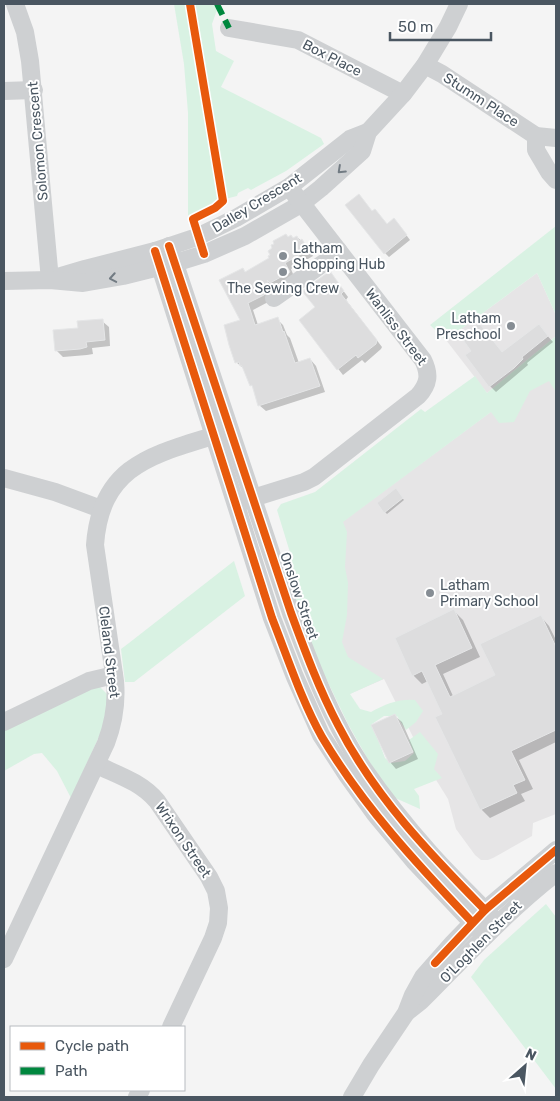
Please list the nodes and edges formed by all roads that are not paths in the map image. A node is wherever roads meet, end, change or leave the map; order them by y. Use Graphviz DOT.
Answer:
graph roads {
  1 [pos="15,4"];
  2 [pos="459,4"];
  3 [pos="229,28"];
  4 [pos="425,65"];
  5 [pos="34,90"];
  6 [pos="4,91"];
  7 [pos="403,94"];
  8 [pos="368,132"];
  9 [pos="536,136"];
  10 [pos="556,138"];
  11 [pos="556,180"];
  12 [pos="288,187"];
  13 [pos="302,204"];
  14 [pos="338,250"];
  15 [pos="165,257"];
  16 [pos="50,280"];
  17 [pos="4,281"];
  18 [pos="274,298"];
  19 [pos="222,433"];
  20 [pos="4,478"];
  21 [pos="253,498"];
  22 [pos="235,504"];
  23 [pos="101,509"];
  24 [pos="114,675"];
  25 [pos="4,722"];
  26 [pos="338,726"];
  27 [pos="322,736"];
  28 [pos="97,765"];
  29 [pos="556,850"];
  30 [pos="556,873"];
  31 [pos="479,916"];
  32 [pos="497,923"];
  33 [pos="485,936"];
  34 [pos="4,959"];
  35 [pos="406,1013"];
  36 [pos="170,1026"];
  37 [pos="352,1097"];
  1 -- 5 [label="street, Solomon Crescent"];
  2 -- 4 [label="street, Dalley Crescent"];
  3 -- 7 [label="street, Box Place"];
  4 -- 7 [label="street, Dalley Crescent"];
  4 -- 9 [label="street, Stumm Place"];
  5 -- 6 [label="street"];
  5 -- 16 [label="street, Solomon Crescent"];
  7 -- 8 [label="street, Dalley Crescent"];
  8 -- 12 [label="street, Dalley Crescent"];
  8 -- 13 [label="street, Dalley Crescent, one-way"];
  9 -- 10 [label="street, Stumm Place"];
  9 -- 11 [label="street"];
  12 -- 13 [label="street, Wanliss Street"];
  12 -- 15 [label="street, Dalley Crescent"];
  13 -- 14 [label="street, Wanliss Street"];
  13 -- 15 [label="street, Dalley Crescent"];
  14 -- 18 [label="street"];
  14 -- 21 [label="street, Wanliss Street"];
  15 -- 16 [label="street, Dalley Crescent"];
  15 -- 19 [label="street, Onslow Street"];
  16 -- 17 [label="street, Dalley Crescent"];
  19 -- 21 [label="street, Onslow Street"];
  19 -- 22 [label="street, Onslow Street"];
  19 -- 23 [label="street, Cleland Street"];
  20 -- 23 [label="street"];
  21 -- 22 [label="street, Wanliss Street"];
  21 -- 26 [label="street, Onslow Street"];
  22 -- 27 [label="street, Onslow Street"];
  23 -- 24 [label="street, Cleland Street"];
  24 -- 25 [label="street"];
  24 -- 28 [label="street, Cleland Street"];
  26 -- 27 [label="street"];
  26 -- 31 [label="street, Onslow Street"];
  27 -- 31 [label="street, Onslow Street"];
  28 -- 34 [label="street, Cleland Street"];
  28 -- 36 [label="street, Wrixon Street"];
  29 -- 31 [label="street, O'Loghlen Street"];
  30 -- 32 [label="street, O'Loghlen Street"];
  31 -- 32 [label="street, Onslow Street"];
  31 -- 33 [label="street, Onslow Street"];
  31 -- 35 [label="street, O'Loghlen Street"];
  32 -- 33 [label="street, O'Loghlen Street"];
  33 -- 35 [label="street, O'Loghlen Street"];
  35 -- 37 [label="street, O'Loghlen Street"];
}
